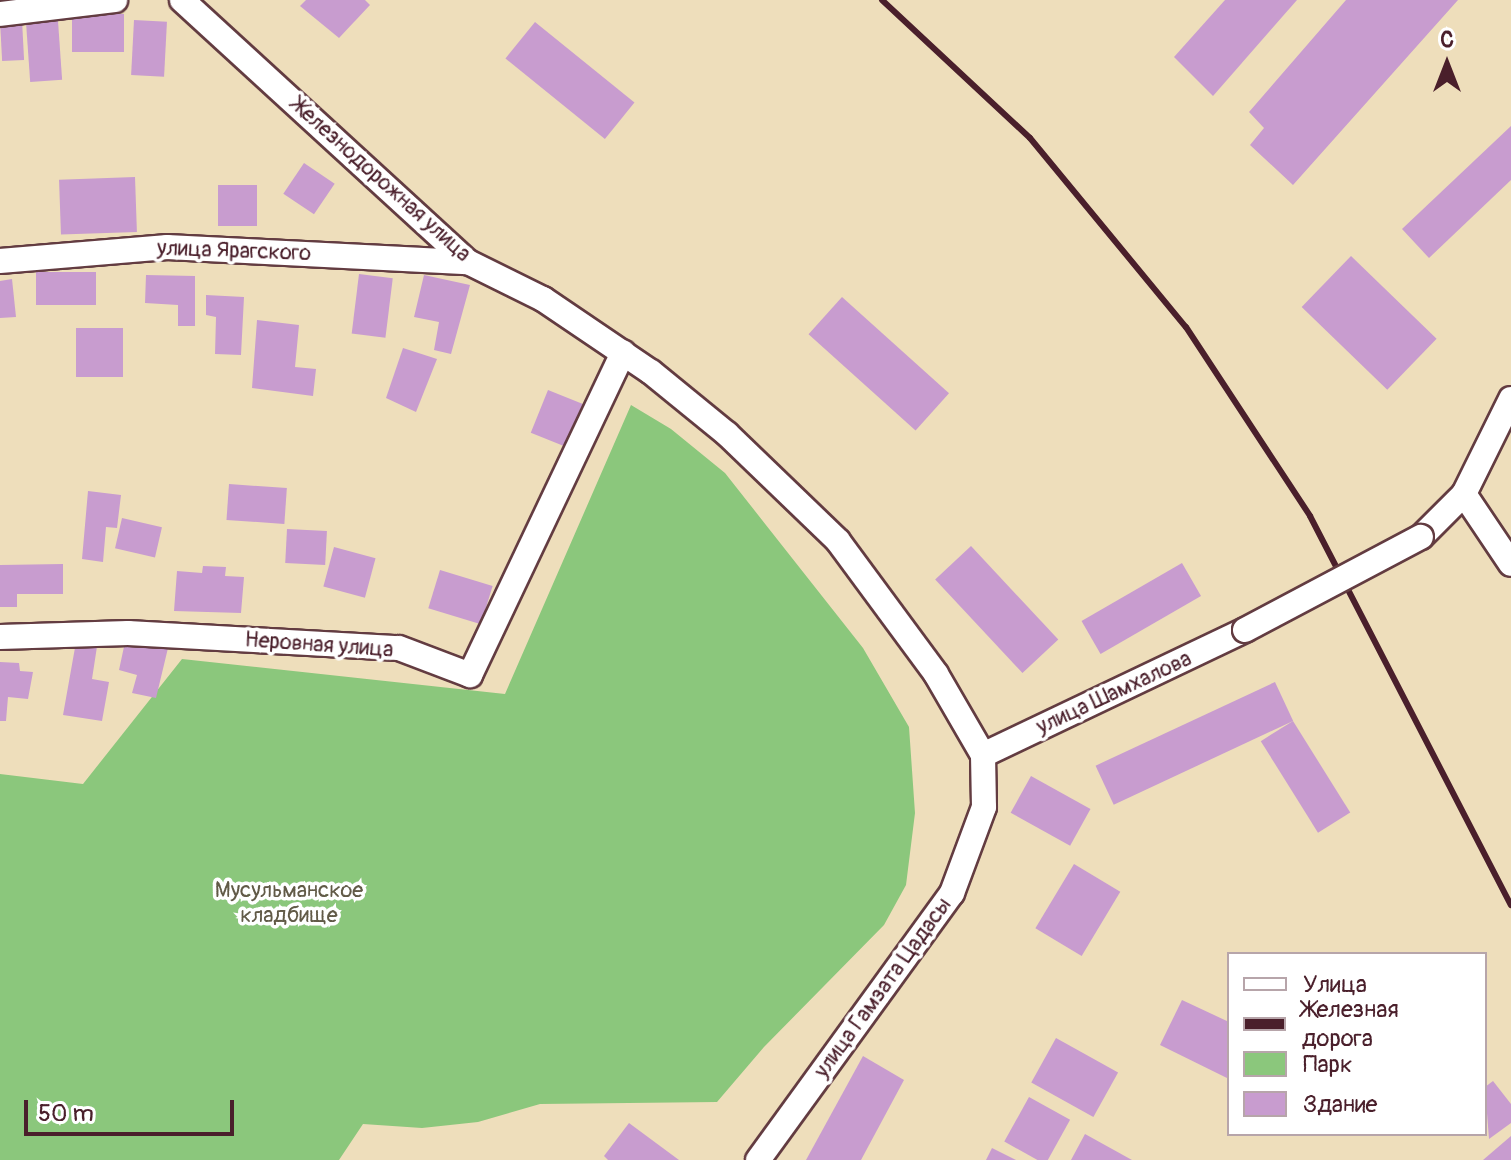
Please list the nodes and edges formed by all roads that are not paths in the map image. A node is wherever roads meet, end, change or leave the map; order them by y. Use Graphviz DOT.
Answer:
graph roads {
  1 [pos="115,0"];
  2 [pos="182,0"];
  3 [pos="0,14"];
  4 [pos="0,261"];
  5 [pos="468,262"];
  6 [pos="623,353"];
  7 [pos="1511,399"];
  8 [pos="1464,494"];
  9 [pos="1511,564"];
  10 [pos="0,637"];
  11 [pos="983,755"];
  12 [pos="758,1160"];
  1 -- 3 [label="street"];
  2 -- 5 [label="street, Железнодорожная улица"];
  4 -- 5 [label="street, улица Ярагского"];
  5 -- 6 [label="street, Железнодорожная улица"];
  6 -- 10 [label="street, Неровная улица"];
  6 -- 11 [label="street, Железнодорожная улица"];
  7 -- 8 [label="street, улица Шамхалова"];
  8 -- 9 [label="street"];
  8 -- 11 [label="street, улица Шамхалова, bridge"];
  11 -- 12 [label="street, улица Гамзата Цадасы"];
}
